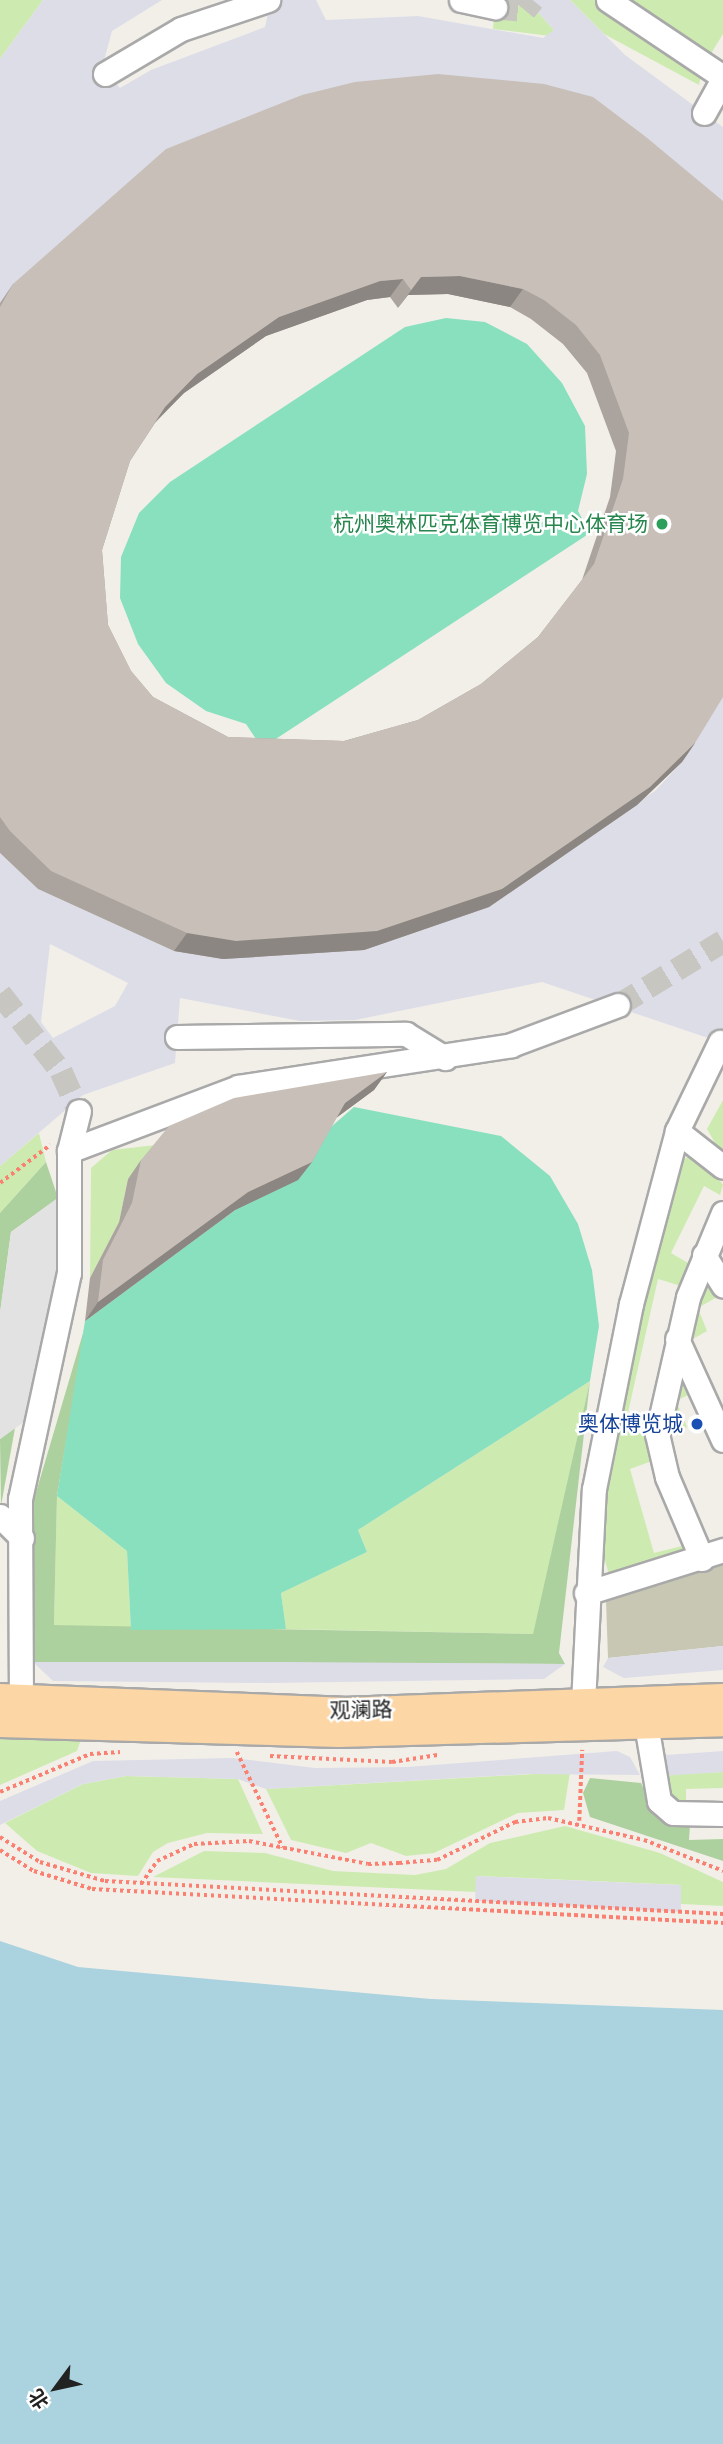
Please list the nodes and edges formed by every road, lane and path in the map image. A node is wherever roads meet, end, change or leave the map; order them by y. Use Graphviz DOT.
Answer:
graph roads {
  1 [pos="268,0"];
  2 [pos="461,0"];
  3 [pos="608,0"];
  4 [pos="219,6"];
  5 [pos="495,7"];
  6 [pos="105,74"];
  7 [pos="723,78"];
  8 [pos="704,113"];
  9 [pos="618,1005"];
  10 [pos="177,1037"];
  11 [pos="720,1042"];
  12 [pos="445,1058"];
  13 [pos="79,1119"];
  14 [pos="677,1131"];
  15 [pos="69,1151"];
  16 [pos="723,1167"];
  17 [pos="0,1183"];
  18 [pos="723,1213"];
  19 [pos="704,1255"];
  20 [pos="723,1285"];
  21 [pos="677,1339"];
  22 [pos="723,1440"];
  23 [pos="0,1516"];
  24 [pos="22,1538"];
  25 [pos="712,1555"];
  26 [pos="586,1593"];
  27 [pos="723,1698"];
  28 [pos="11,1700"];
  29 [pos="583,1703"];
  30 [pos="723,1722"];
  31 [pos="0,1723"];
  32 [pos="646,1724"];
  33 [pos="582,1748"];
  34 [pos="237,1751"];
  35 [pos="723,1814"];
  36 [pos="579,1821"];
  37 [pos="0,1837"];
  38 [pos="283,1848"];
  39 [pos="0,1850"];
  40 [pos="723,1871"];
  41 [pos="141,1884"];
  42 [pos="723,1914"];
  43 [pos="723,1923"];
  1 -- 4 [label="street"];
  2 -- 5 [label="street"];
  3 -- 7 [label="street"];
  4 -- 6 [label="street"];
  7 -- 8 [label="street"];
  9 -- 12 [label="street"];
  10 -- 12 [label="street"];
  11 -- 14 [label="street"];
  12 -- 15 [label="street"];
  13 -- 15 [label="street"];
  13 -- 17 [label="path"];
  14 -- 16 [label="street"];
  14 -- 26 [label="street"];
  15 -- 24 [label="street"];
  18 -- 19 [label="street"];
  19 -- 20 [label="street"];
  19 -- 21 [label="street"];
  21 -- 22 [label="street"];
  21 -- 25 [label="street"];
  23 -- 24 [label="street"];
  24 -- 28 [label="street"];
  25 -- 26 [label="street"];
  26 -- 29 [label="street"];
  27 -- 29 [label="main road, 观澜路"];
  28 -- 29 [label="main road, 观澜路"];
  30 -- 32 [label="main road, 观澜路"];
  31 -- 32 [label="main road, 观澜路"];
  32 -- 35 [label="street"];
  33 -- 36 [label="path"];
  34 -- 38 [label="path"];
  36 -- 38 [label="path"];
  36 -- 40 [label="path"];
  37 -- 41 [label="path"];
  38 -- 41 [label="path"];
  39 -- 43 [label="path"];
  41 -- 42 [label="path"];
}
